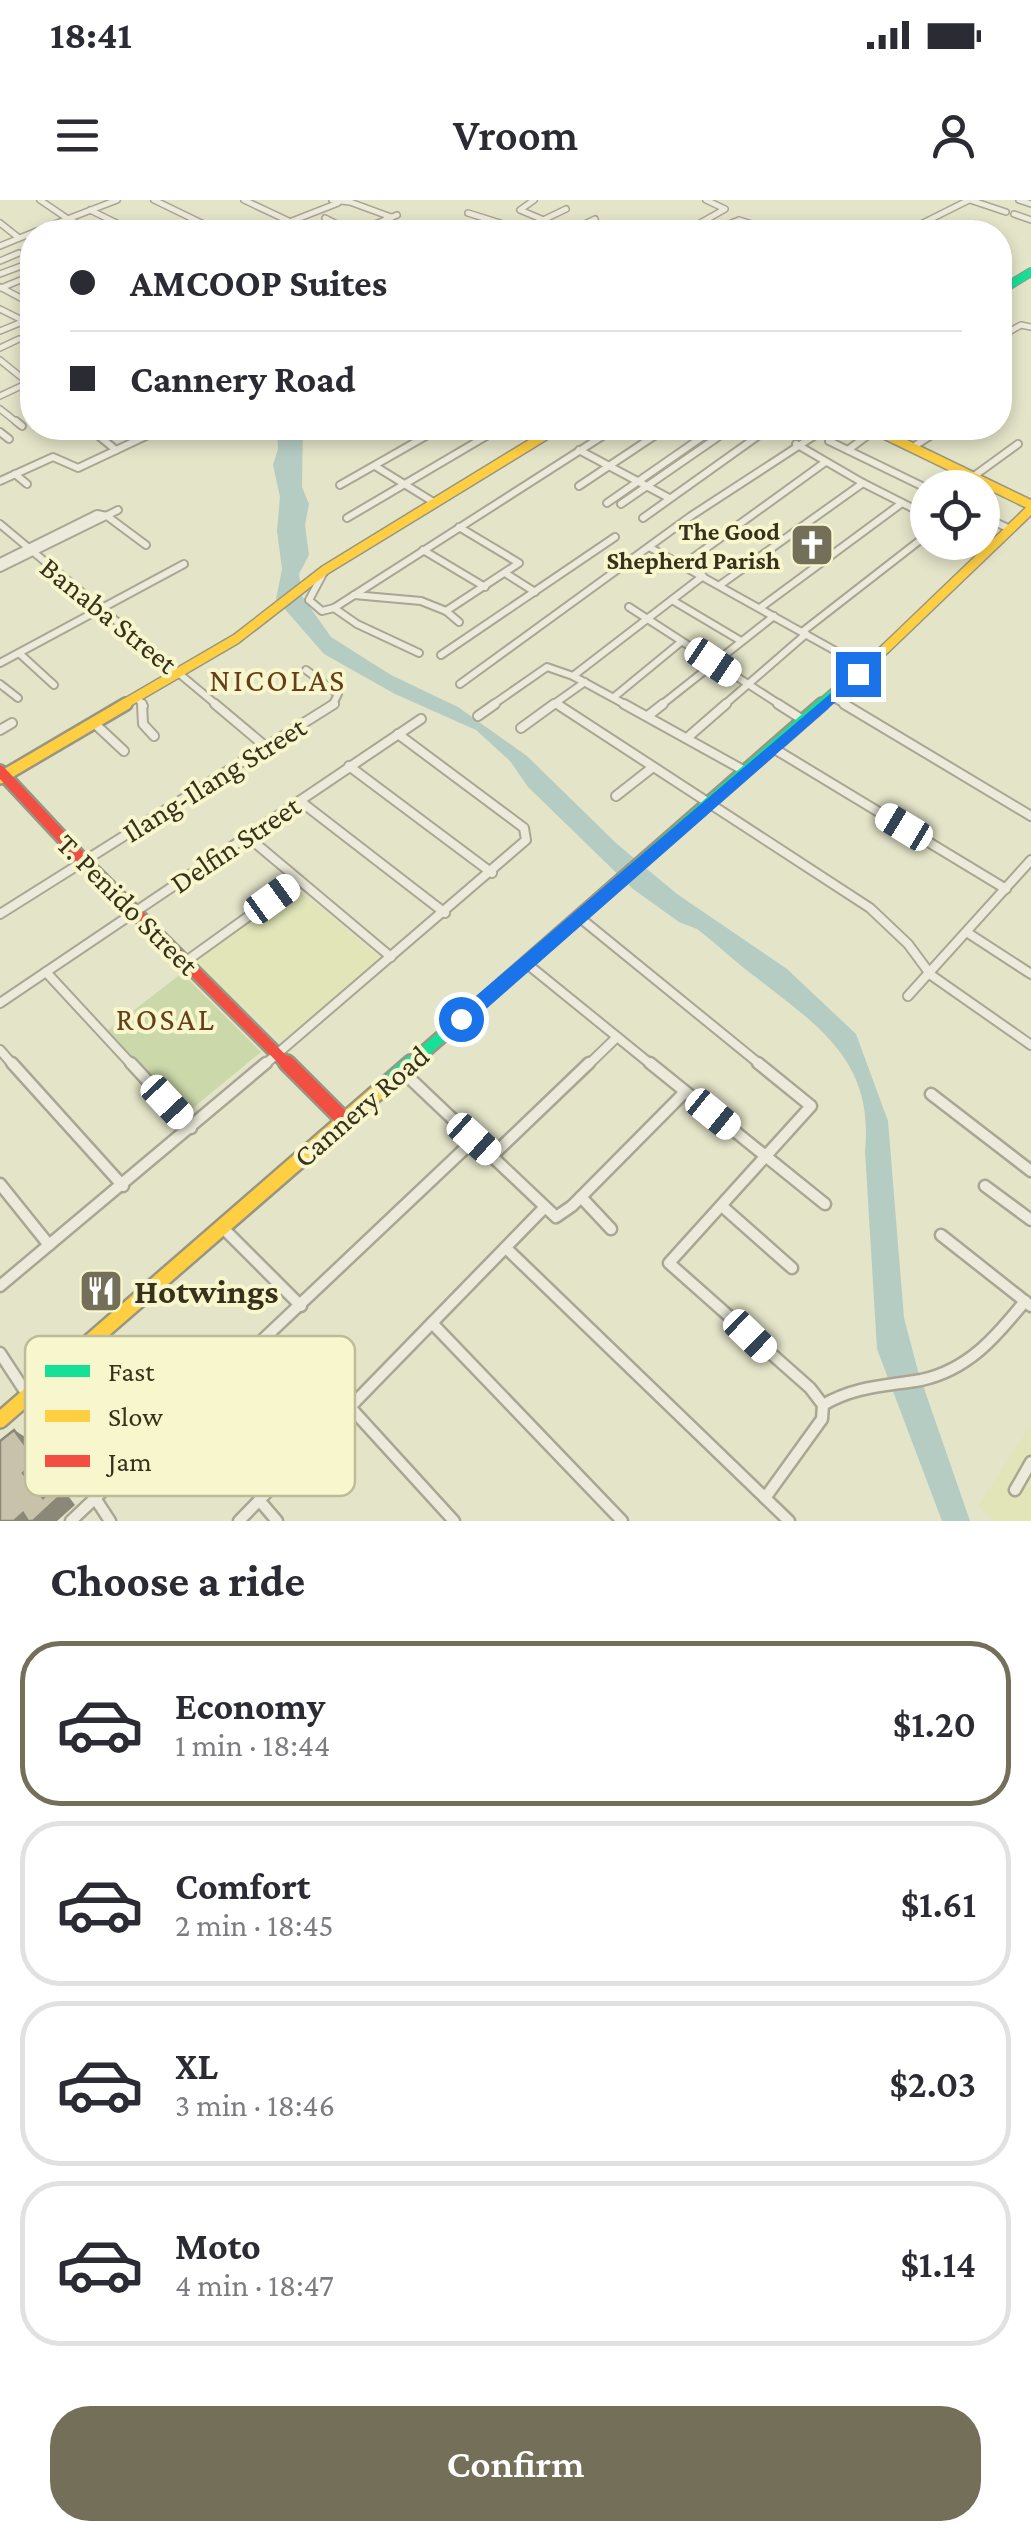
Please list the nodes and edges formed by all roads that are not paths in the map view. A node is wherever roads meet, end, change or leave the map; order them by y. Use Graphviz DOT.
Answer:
graph roads {
  1 [pos="40,200"];
  2 [pos="92,200"];
  3 [pos="117,200"];
  4 [pos="154,200"];
  5 [pos="244,200"];
  6 [pos="534,200"];
  7 [pos="706,200"];
  8 [pos="970,200"];
  9 [pos="1019,200"];
  10 [pos="335,201"];
  11 [pos="1031,204"];
  12 [pos="101,206"];
  13 [pos="566,209"];
  14 [pos="90,210"];
  15 [pos="1006,212"];
  16 [pos="468,214"];
  17 [pos="1014,214"];
  18 [pos="391,217"];
  19 [pos="324,218"];
  20 [pos="68,219"];
  21 [pos="110,220"];
  22 [pos="195,220"];
  23 [pos="289,220"];
  24 [pos="298,220"];
  25 [pos="328,220"];
  26 [pos="384,220"];
  27 [pos="396,220"];
  28 [pos="483,220"];
  29 [pos="544,220"];
  30 [pos="706,220"];
  31 [pos="929,220"];
  32 [pos="1031,220"];
  33 [pos="0,223"];
  34 [pos="19,238"];
  35 [pos="0,246"];
  36 [pos="19,253"];
  37 [pos="0,261"];
  38 [pos="20,339"];
  39 [pos="0,348"];
  40 [pos="0,432"];
  41 [pos="9,439"];
  42 [pos="104,440"];
  43 [pos="135,440"];
  44 [pos="419,440"];
  45 [pos="479,440"];
  46 [pos="538,440"];
  47 [pos="595,440"];
  48 [pos="648,440"];
  49 [pos="698,440"];
  50 [pos="714,440"];
  51 [pos="752,440"];
  52 [pos="804,440"];
  53 [pos="860,440"];
  54 [pos="899,440"];
  55 [pos="924,440"];
  56 [pos="828,441"];
  57 [pos="796,444"];
  58 [pos="1018,444"];
  59 [pos="913,447"];
  60 [pos="116,450"];
  61 [pos="579,450"];
  62 [pos="848,450"];
  63 [pos="824,463"];
  64 [pos="375,466"];
  65 [pos="610,466"];
  66 [pos="961,470"];
  67 [pos="982,470"];
  68 [pos="15,474"];
  69 [pos="910,480"];
  70 [pos="0,481"];
  71 [pos="640,481"];
  72 [pos="863,483"];
  73 [pos="27,484"];
  74 [pos="340,485"];
  75 [pos="404,485"];
  76 [pos="579,486"];
  77 [pos="649,486"];
  78 [pos="1000,490"];
  79 [pos="669,498"];
  80 [pos="607,502"];
  81 [pos="902,503"];
  82 [pos="436,504"];
  83 [pos="621,504"];
  84 [pos="910,507"];
  85 [pos="1031,507"];
  86 [pos="118,510"];
  87 [pos="107,516"];
  88 [pos="347,518"];
  89 [pos="643,518"];
  90 [pos="0,524"];
  91 [pos="1000,524"];
  92 [pos="459,527"];
  93 [pos="1010,529"];
  94 [pos="614,537"];
  95 [pos="146,545"];
  96 [pos="650,547"];
  97 [pos="910,548"];
  98 [pos="30,550"];
  99 [pos="423,550"];
  100 [pos="184,564"];
  101 [pos="0,565"];
  102 [pos="683,565"];
  103 [pos="325,570"];
  104 [pos="505,573"];
  105 [pos="704,576"];
  106 [pos="720,586"];
  107 [pos="485,587"];
  108 [pos="535,592"];
  109 [pos="354,594"];
  110 [pos="671,600"];
  111 [pos="629,607"];
  112 [pos="334,608"];
  113 [pos="760,608"];
  114 [pos="102,609"];
  115 [pos="446,610"];
  116 [pos="774,616"];
  117 [pos="647,619"];
  118 [pos="459,622"];
  119 [pos="804,633"];
  120 [pos="741,641"];
  121 [pos="681,642"];
  122 [pos="19,653"];
  123 [pos="419,653"];
  124 [pos="441,656"];
  125 [pos="713,662"];
  126 [pos="0,663"];
  127 [pos="866,668"];
  128 [pos="306,670"];
  129 [pos="180,674"];
  130 [pos="574,676"];
  131 [pos="585,682"];
  132 [pos="0,684"];
  133 [pos="460,684"];
  134 [pos="746,684"];
  135 [pos="54,685"];
  136 [pos="832,696"];
  137 [pos="18,698"];
  138 [pos="137,698"];
  139 [pos="614,698"];
  140 [pos="556,703"];
  141 [pos="478,716"];
  142 [pos="649,716"];
  143 [pos="421,719"];
  144 [pos="804,720"];
  145 [pos="94,723"];
  146 [pos="12,724"];
  147 [pos="520,728"];
  148 [pos="0,730"];
  149 [pos="398,734"];
  150 [pos="154,736"];
  151 [pos="687,738"];
  152 [pos="264,746"];
  153 [pos="773,748"];
  154 [pos="124,751"];
  155 [pos="349,766"];
  156 [pos="653,767"];
  157 [pos="745,771"];
  158 [pos="1,775"];
  159 [pos="616,796"];
  160 [pos="300,801"];
  161 [pos="708,803"];
  162 [pos="1031,816"];
  163 [pos="248,837"];
  164 [pos="84,861"];
  165 [pos="1029,866"];
  166 [pos="492,873"];
  167 [pos="299,880"];
  168 [pos="1006,889"];
  169 [pos="134,912"];
  170 [pos="445,912"];
  171 [pos="0,914"];
  172 [pos="579,917"];
  173 [pos="968,933"];
  174 [pos="391,957"];
  175 [pos="185,962"];
  176 [pos="526,963"];
  177 [pos="46,972"];
  178 [pos="1031,974"];
  179 [pos="931,975"];
  180 [pos="908,996"];
  181 [pos="0,1003"];
  182 [pos="617,1037"];
  183 [pos="1031,1045"];
  184 [pos="0,1050"];
  185 [pos="278,1055"];
  186 [pos="401,1070"];
  187 [pos="685,1092"];
  188 [pos="931,1094"];
  189 [pos="344,1120"];
  190 [pos="191,1128"];
  191 [pos="474,1139"];
  192 [pos="493,1156"];
  193 [pos="767,1159"];
  194 [pos="1031,1171"];
  195 [pos="0,1184"];
  196 [pos="123,1186"];
  197 [pos="985,1186"];
  198 [pos="581,1197"];
  199 [pos="825,1204"];
  200 [pos="724,1207"];
  201 [pos="544,1208"];
  202 [pos="1031,1220"];
  203 [pos="222,1227"];
  204 [pos="611,1229"];
  205 [pos="940,1235"];
  206 [pos="49,1245"];
  207 [pos="506,1248"];
  208 [pos="792,1268"];
  209 [pos="0,1286"];
  210 [pos="1028,1304"];
  211 [pos="301,1306"];
  212 [pos="432,1323"];
  213 [pos="98,1336"];
  214 [pos="267,1336"];
  215 [pos="0,1353"];
  216 [pos="25,1395"];
  217 [pos="25,1400"];
  218 [pos="355,1402"];
  219 [pos="823,1405"];
  220 [pos="355,1413"];
  221 [pos="0,1420"];
  222 [pos="1031,1462"];
  223 [pos="1014,1490"];
  224 [pos="93,1496"];
  225 [pos="98,1496"];
  226 [pos="263,1496"];
  227 [pos="765,1498"];
  228 [pos="95,1499"];
  229 [pos="259,1500"];
  230 [pos="448,1519"];
  231 [pos="71,1521"];
  232 [pos="110,1521"];
  233 [pos="238,1521"];
  234 [pos="277,1521"];
  235 [pos="622,1521"];
  236 [pos="789,1521"];
  1 -- 20 [label="street"];
  2 -- 12 [label="street"];
  3 -- 12 [label="street"];
  4 -- 22 [label="street"];
  5 -- 23 [label="street"];
  6 -- 29 [label="street"];
  7 -- 30 [label="street"];
  8 -- 15 [label="street"];
  8 -- 31 [label="street"];
  9 -- 11 [label="street"];
  10 -- 18 [label="street"];
  10 -- 24 [label="street"];
  12 -- 14 [label="street"];
  13 -- 29 [label="street"];
  14 -- 20 [label="street"];
  14 -- 21 [label="street"];
  16 -- 28 [label="street"];
  17 -- 32 [label="street"];
  18 -- 26 [label="street"];
  18 -- 27 [label="street"];
  19 -- 25 [label="street"];
  33 -- 34 [label="street"];
  34 -- 35 [label="street"];
  36 -- 37 [label="street"];
  38 -- 39 [label="street"];
  40 -- 41 [label="street"];
  42 -- 60 [label="street"];
  43 -- 60 [label="street"];
  44 -- 64 [label="street"];
  45 -- 75 [label="street"];
  46 -- 82 [label="street"];
  47 -- 61 [label="street"];
  48 -- 65 [label="street"];
  49 -- 71 [label="street"];
  50 -- 77 [label="street"];
  51 -- 79 [label="street"];
  52 -- 57 [label="street"];
  53 -- 62 [label="street"];
  54 -- 59 [label="street"];
  55 -- 59 [label="street"];
  56 -- 62 [label="street"];
  57 -- 63 [label="street"];
  57 -- 96 [label="street"];
  58 -- 67 [label="street"];
  59 -- 66 [label="street"];
  60 -- 68 [label="street"];
  61 -- 65 [label="street"];
  61 -- 92 [label="street"];
  62 -- 69 [label="street"];
  63 -- 72 [label="street"];
  63 -- 102 [label="street"];
  64 -- 74 [label="street"];
  64 -- 75 [label="street"];
  65 -- 71 [label="street"];
  65 -- 76 [label="street"];
  68 -- 70 [label="street"];
  68 -- 73 [label="street"];
  71 -- 77 [label="street"];
  71 -- 80 [label="street"];
  72 -- 81 [label="street"];
  72 -- 106 [label="street"];
  75 -- 82 [label="street"];
  75 -- 88 [label="street"];
  77 -- 79 [label="street"];
  77 -- 83 [label="street"];
  78 -- 85 [label="street"];
  79 -- 89 [label="street"];
  81 -- 84 [label="street"];
  81 -- 113 [label="street"];
  82 -- 103 [label="street"];
  85 -- 93 [label="street, Cannery Road"];
  86 -- 87 [label="street"];
  87 -- 95 [label="street"];
  87 -- 98 [label="street"];
  90 -- 98 [label="street, Banaba Street"];
  91 -- 93 [label="street"];
  92 -- 99 [label="street"];
  92 -- 104 [label="street"];
  93 -- 127 [label="street, Cannery Road"];
  94 -- 108 [label="street"];
  96 -- 102 [label="street"];
  96 -- 133 [label="street"];
  97 -- 119 [label="street"];
  98 -- 101 [label="street"];
  98 -- 114 [label="street, Banaba Street"];
  99 -- 107 [label="street"];
  99 -- 109 [label="street"];
  100 -- 114 [label="street"];
  102 -- 105 [label="street"];
  103 -- 112 [label="street"];
  103 -- 129 [label="street"];
  104 -- 107 [label="street"];
  104 -- 108 [label="street"];
  105 -- 106 [label="street"];
  105 -- 110 [label="street"];
  106 -- 113 [label="street"];
  107 -- 115 [label="street"];
  108 -- 124 [label="street"];
  109 -- 112 [label="street"];
  109 -- 115 [label="street"];
  110 -- 117 [label="street"];
  110 -- 120 [label="street"];
  111 -- 117 [label="street"];
  112 -- 123 [label="street"];
  113 -- 116 [label="street"];
  114 -- 122 [label="street"];
  114 -- 129 [label="street, Banaba Street"];
  115 -- 118 [label="street"];
  116 -- 119 [label="street"];
  116 -- 120 [label="street"];
  117 -- 121 [label="street"];
  117 -- 130 [label="street"];
  119 -- 127 [label="street"];
  119 -- 134 [label="street"];
  120 -- 125 [label="street"];
  121 -- 125 [label="street"];
  121 -- 139 [label="street"];
  122 -- 126 [label="street"];
  122 -- 135 [label="street"];
  125 -- 134 [label="street"];
  125 -- 142 [label="street"];
  127 -- 136 [label="street, Cannery Road"];
  128 -- 152 [label="street, Ilang-Ilang Street"];
  129 -- 138 [label="street"];
  129 -- 152 [label="street, Banaba Street"];
  130 -- 131 [label="street"];
  130 -- 141 [label="street"];
  131 -- 139 [label="street"];
  131 -- 140 [label="street"];
  132 -- 137 [label="street"];
  134 -- 144 [label="street"];
  134 -- 151 [label="street"];
  136 -- 144 [label="street, Cannery Road"];
  136 -- 162 [label="street"];
  138 -- 145 [label="street"];
  138 -- 150 [label="street"];
  139 -- 142 [label="street"];
  140 -- 147 [label="street"];
  140 -- 156 [label="street"];
  142 -- 151 [label="street"];
  143 -- 149 [label="street, Delfin Street"];
  144 -- 153 [label="street, Cannery Road"];
  145 -- 154 [label="street"];
  145 -- 158 [label="street"];
  146 -- 148 [label="street"];
  149 -- 155 [label="street, Delfin Street"];
  149 -- 166 [label="street"];
  151 -- 157 [label="street"];
  152 -- 164 [label="street, Ilang-Ilang Street"];
  153 -- 157 [label="street, Cannery Road"];
  153 -- 168 [label="street"];
  155 -- 160 [label="street, Delfin Street"];
  155 -- 166 [label="street"];
  156 -- 159 [label="street"];
  156 -- 161 [label="street"];
  157 -- 161 [label="street, Cannery Road"];
  158 -- 164 [label="street, T. Penido Street"];
  160 -- 163 [label="street, Delfin Street"];
  160 -- 170 [label="street"];
  161 -- 172 [label="street, Cannery Road"];
  161 -- 179 [label="street"];
  163 -- 167 [label="street"];
  163 -- 169 [label="street, Delfin Street"];
  164 -- 169 [label="street, T. Penido Street"];
  164 -- 171 [label="street, Ilang-Ilang Street"];
  165 -- 168 [label="street"];
  166 -- 170 [label="street"];
  167 -- 174 [label="street"];
  167 -- 175 [label="street"];
  168 -- 173 [label="street"];
  169 -- 175 [label="street, T. Penido Street"];
  169 -- 177 [label="street, Delfin Street"];
  170 -- 174 [label="street"];
  172 -- 176 [label="street, Cannery Road"];
  172 -- 193 [label="street"];
  173 -- 178 [label="street"];
  173 -- 179 [label="street"];
  174 -- 185 [label="street"];
  175 -- 185 [label="street, T. Penido Street"];
  176 -- 182 [label="street"];
  176 -- 186 [label="street, Cannery Road"];
  177 -- 181 [label="street, Delfin Street"];
  177 -- 190 [label="street"];
  179 -- 180 [label="street"];
  179 -- 183 [label="street"];
  182 -- 187 [label="street"];
  182 -- 192 [label="street"];
  184 -- 196 [label="street"];
  185 -- 189 [label="street, T. Penido Street"];
  185 -- 190 [label="street"];
  186 -- 189 [label="street, Cannery Road"];
  186 -- 191 [label="street"];
  187 -- 193 [label="street"];
  187 -- 198 [label="street"];
  188 -- 194 [label="street"];
  189 -- 203 [label="street, Cannery Road"];
  190 -- 196 [label="street"];
  191 -- 192 [label="street"];
  191 -- 211 [label="street"];
  192 -- 201 [label="street"];
  193 -- 199 [label="street"];
  193 -- 200 [label="street"];
  195 -- 206 [label="street"];
  196 -- 206 [label="street"];
  197 -- 202 [label="street"];
  198 -- 201 [label="street"];
  198 -- 204 [label="street"];
  200 -- 208 [label="street"];
  200 -- 219 [label="street"];
  201 -- 207 [label="street"];
  203 -- 211 [label="street"];
  203 -- 213 [label="street, Cannery Road"];
  205 -- 210 [label="street"];
  206 -- 209 [label="street"];
  207 -- 212 [label="street"];
  207 -- 227 [label="street"];
  210 -- 219 [label="street"];
  211 -- 214 [label="street"];
  212 -- 218 [label="street"];
  212 -- 235 [label="street"];
  215 -- 216 [label="street"];
  217 -- 221 [label="street, Cannery Road"];
  219 -- 227 [label="street"];
  220 -- 230 [label="street"];
  222 -- 223 [label="street"];
  224 -- 228 [label="street"];
  225 -- 228 [label="street"];
  226 -- 229 [label="street"];
  227 -- 236 [label="street"];
  228 -- 231 [label="street"];
  228 -- 232 [label="street"];
  229 -- 233 [label="street"];
  229 -- 234 [label="street"];
}
